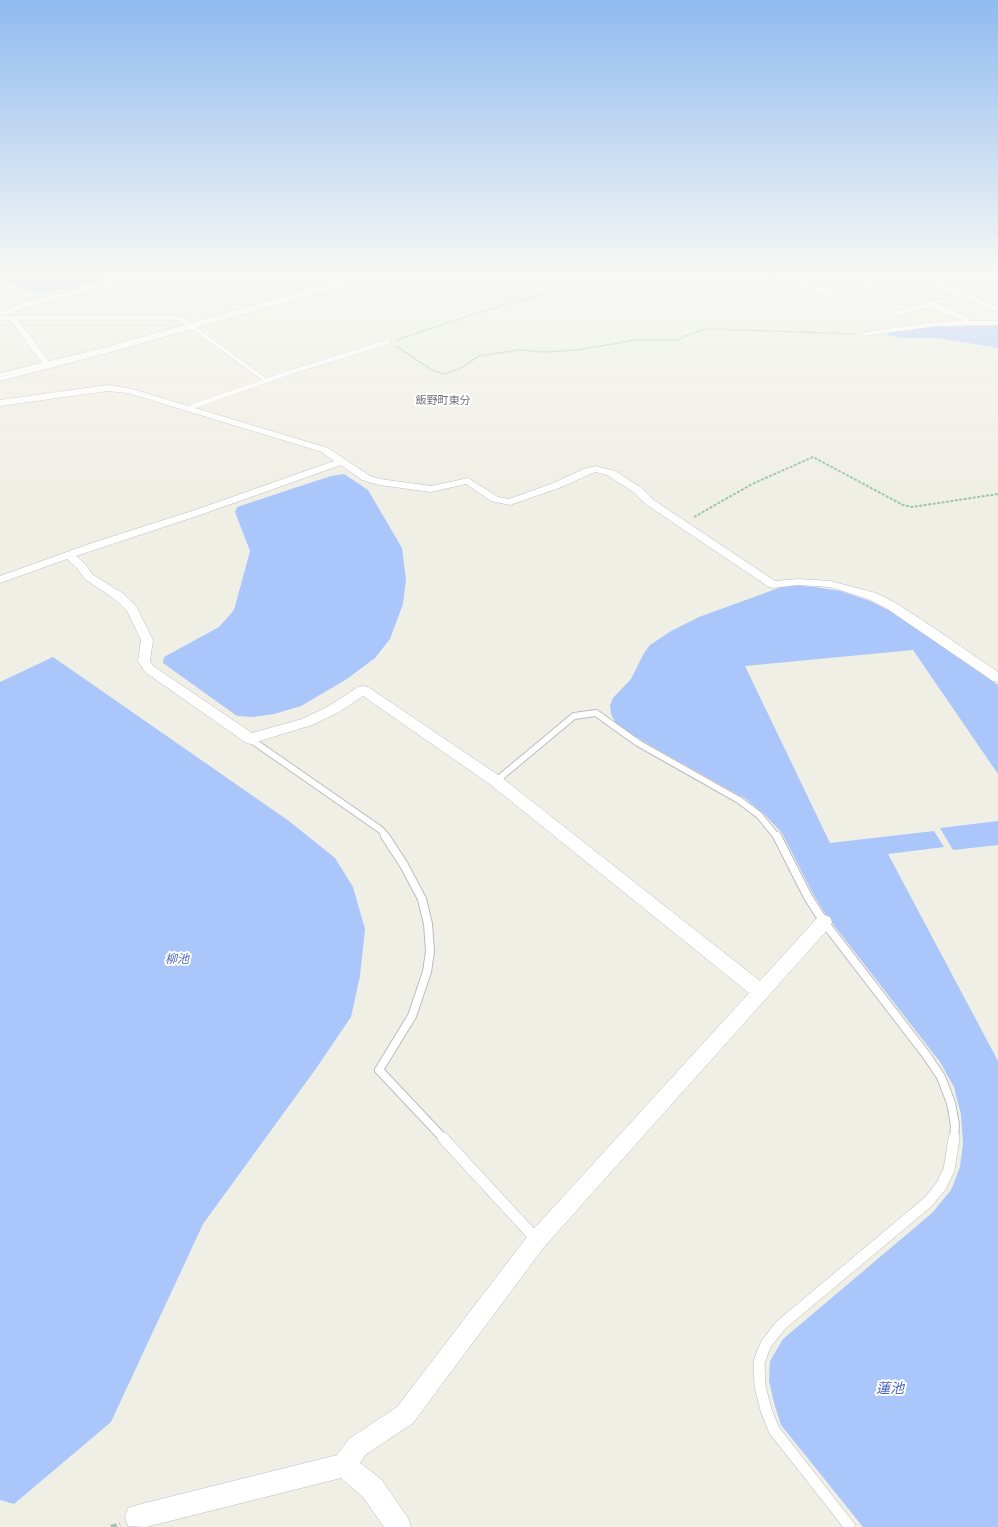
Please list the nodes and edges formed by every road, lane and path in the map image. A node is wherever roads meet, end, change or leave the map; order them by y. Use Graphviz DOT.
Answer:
graph roads {
  1 [pos="34,346"];
  2 [pos="120,346"];
  3 [pos="219,346"];
  4 [pos="375,346"];
  5 [pos="396,346"];
  6 [pos="599,346"];
  7 [pos="48,365"];
  8 [pos="0,377"];
  9 [pos="267,381"];
  10 [pos="0,403"];
  11 [pos="188,408"];
  12 [pos="343,461"];
  13 [pos="998,494"];
  14 [pos="681,524"];
  15 [pos="69,555"];
  16 [pos="0,580"];
  17 [pos="998,678"];
  18 [pos="250,739"];
  19 [pos="496,781"];
  20 [pos="824,922"];
  21 [pos="760,991"];
  22 [pos="537,1240"];
  23 [pos="344,1465"];
  24 [pos="138,1517"];
  25 [pos="399,1527"];
  26 [pos="850,1527"];
  1 -- 7 [label="street"];
  2 -- 7 [label="main road"];
  3 -- 9 [label="lane"];
  4 -- 9 [label="lane"];
  5 -- 6 [label="path"];
  7 -- 8 [label="main road"];
  9 -- 11 [label="lane"];
  10 -- 11 [label="street"];
  11 -- 12 [label="street"];
  12 -- 14 [label="street"];
  12 -- 15 [label="street"];
  13 -- 14 [label="path"];
  14 -- 17 [label="street"];
  15 -- 16 [label="street"];
  15 -- 18 [label="street"];
  18 -- 19 [label="street"];
  18 -- 22 [label="lane"];
  19 -- 20 [label="lane"];
  19 -- 21 [label="street"];
  20 -- 21 [label="street"];
  20 -- 26 [label="lane"];
  21 -- 22 [label="street"];
  22 -- 23 [label="street"];
  23 -- 24 [label="street"];
  23 -- 25 [label="street"];
}
